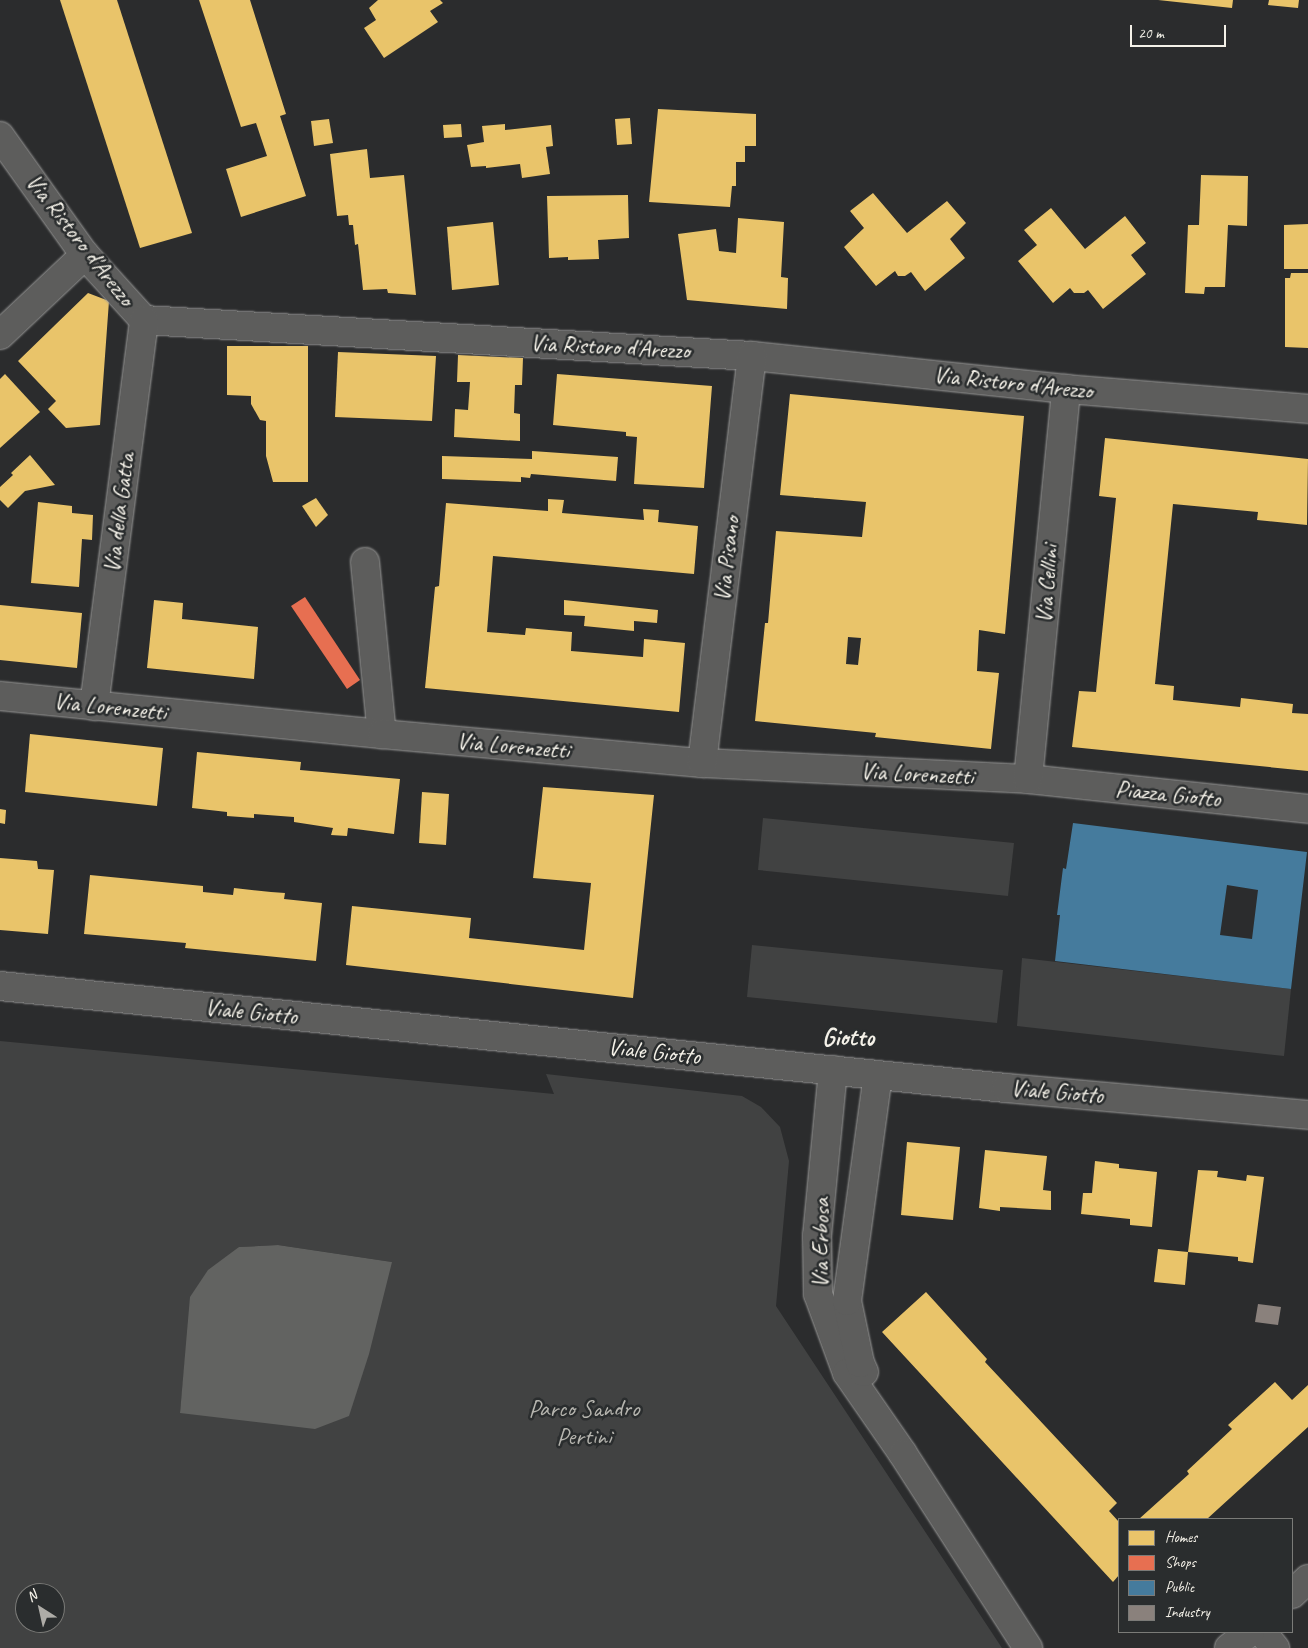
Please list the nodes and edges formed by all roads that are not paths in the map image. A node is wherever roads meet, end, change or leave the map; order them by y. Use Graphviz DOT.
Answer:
graph roads {
  1 [pos="0,136"];
  2 [pos="85,255"];
  3 [pos="144,320"];
  4 [pos="0,336"];
  5 [pos="752,356"];
  6 [pos="1066,389"];
  7 [pos="1308,409"];
  8 [pos="365,562"];
  9 [pos="0,696"];
  10 [pos="94,706"];
  11 [pos="382,734"];
  12 [pos="702,763"];
  13 [pos="1028,779"];
  14 [pos="1308,809"];
  15 [pos="0,986"];
  16 [pos="832,1070"];
  17 [pos="878,1074"];
  18 [pos="1308,1116"];
  19 [pos="903,1454"];
  20 [pos="1308,1579"];
  21 [pos="1293,1593"];
  22 [pos="1249,1633"];
  23 [pos="1263,1633"];
  24 [pos="1028,1648"];
  25 [pos="1229,1648"];
  26 [pos="1275,1648"];
  1 -- 2 [label="street, Via Ristoro d'Arezzo"];
  2 -- 3 [label="street, Via Ristoro d'Arezzo"];
  2 -- 4 [label="street"];
  3 -- 5 [label="street, Via Ristoro d'Arezzo"];
  3 -- 10 [label="street, Via della Gatta"];
  5 -- 6 [label="street, Via Ristoro d'Arezzo"];
  5 -- 12 [label="street, Via Pisano"];
  6 -- 7 [label="street, Via Ristoro d'Arezzo"];
  6 -- 13 [label="street, Via Cellini"];
  8 -- 11 [label="street"];
  9 -- 10 [label="street, Via Lorenzetti"];
  10 -- 11 [label="street, Via Lorenzetti"];
  11 -- 12 [label="street, Via Lorenzetti"];
  12 -- 13 [label="street, Via Lorenzetti"];
  13 -- 14 [label="street, Piazza Giotto"];
  15 -- 16 [label="street, Viale Giotto"];
  16 -- 17 [label="street, Viale Giotto"];
  16 -- 19 [label="street, Via Erbosa"];
  17 -- 18 [label="street, Viale Giotto"];
  17 -- 19 [label="street, Via Erbosa"];
  19 -- 24 [label="street, Via Erbosa"];
  20 -- 21 [label="street"];
  22 -- 25 [label="street"];
  23 -- 26 [label="street"];
}
